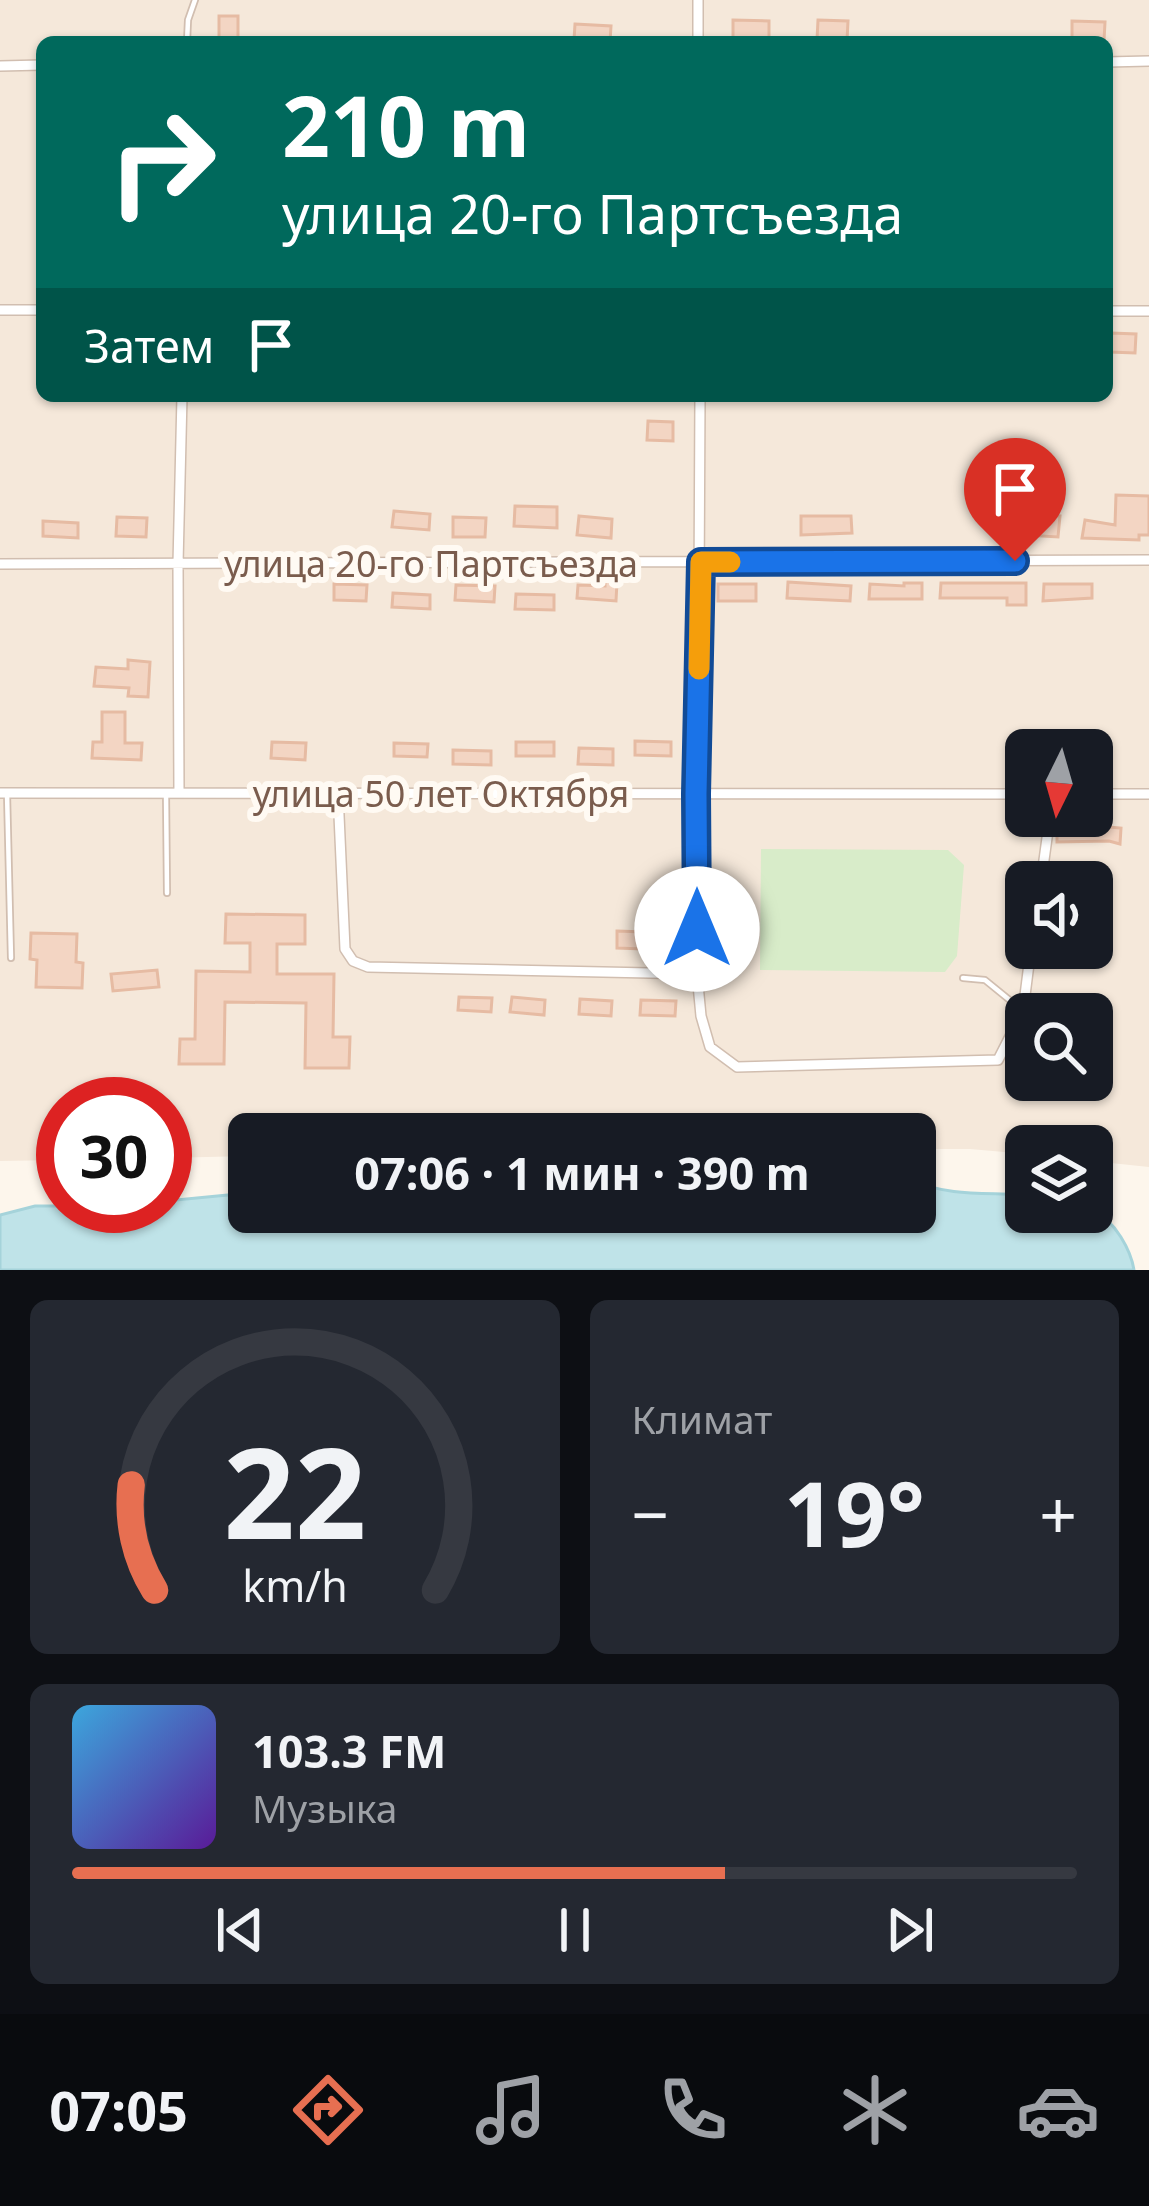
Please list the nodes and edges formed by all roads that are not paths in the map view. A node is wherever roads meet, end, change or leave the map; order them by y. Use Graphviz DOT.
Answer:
graph roads {
  1 [pos="698,0"];
  2 [pos="193,2"];
  3 [pos="187,36"];
  4 [pos="698,36"];
  5 [pos="1149,61"];
  6 [pos="1113,62"];
  7 [pos="36,65"];
  8 [pos="0,66"];
  9 [pos="0,310"];
  10 [pos="36,310"];
  11 [pos="1113,311"];
  12 [pos="1149,311"];
  13 [pos="182,402"];
  14 [pos="700,402"];
  15 [pos="1149,560"];
  16 [pos="701,562"];
  17 [pos="0,564"];
  18 [pos="178,564"];
  19 [pos="4,793"];
  20 [pos="166,793"];
  21 [pos="178,793"];
  22 [pos="338,793"];
  23 [pos="696,794"];
  24 [pos="1005,794"];
  25 [pos="1113,794"];
  26 [pos="1149,794"];
  27 [pos="167,893"];
  28 [pos="10,958"];
  29 [pos="697,974"];
  30 [pos="963,978"];
  31 [pos="1005,997"];
  32 [pos="1005,1046"];
  1 -- 4 [label="street"];
  2 -- 3 [label="lane"];
  5 -- 6 [label="street"];
  7 -- 8 [label="street"];
  9 -- 10 [label="street"];
  11 -- 12 [label="street"];
  13 -- 18 [label="street"];
  14 -- 16 [label="street"];
  15 -- 16 [label="street, улица 20-го Партсъезда"];
  16 -- 18 [label="street, улица 20-го Партсъезда"];
  16 -- 23 [label="street"];
  17 -- 18 [label="street, улица 20-го Партсъезда"];
  18 -- 21 [label="street"];
  19 -- 20 [label="street, улица 50 лет Октября"];
  19 -- 28 [label="lane"];
  20 -- 21 [label="street, улица 50 лет Октября"];
  20 -- 27 [label="lane"];
  21 -- 22 [label="street, улица 50 лет Октября"];
  22 -- 23 [label="street, улица 50 лет Октября"];
  22 -- 29 [label="street"];
  23 -- 24 [label="street, улица 50 лет Октября"];
  23 -- 29 [label="street"];
  25 -- 26 [label="street"];
  29 -- 32 [label="street"];
  30 -- 31 [label="lane"];
}
